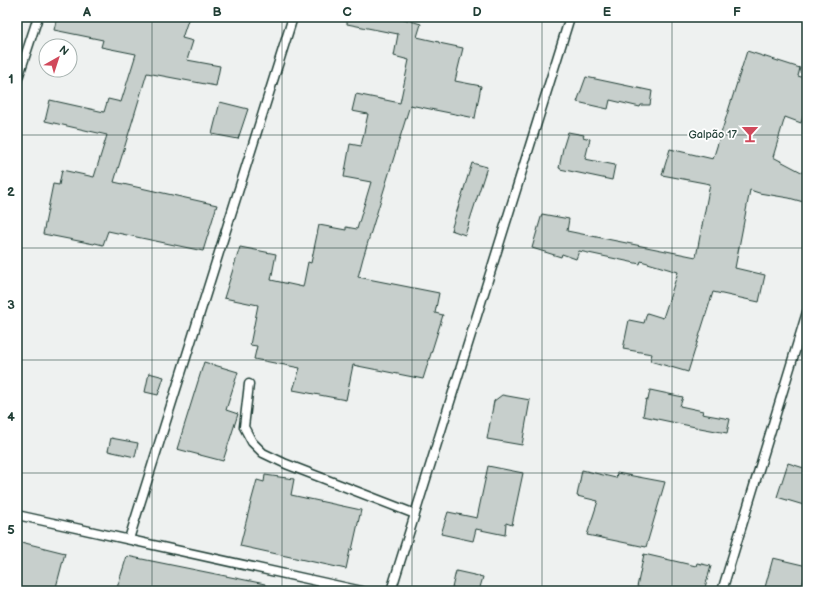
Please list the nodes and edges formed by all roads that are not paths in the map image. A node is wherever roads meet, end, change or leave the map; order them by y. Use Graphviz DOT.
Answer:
graph roads {
  1 [pos="38,17"];
  2 [pos="293,17"];
  3 [pos="570,17"];
  4 [pos="17,81"];
  5 [pos="807,312"];
  6 [pos="249,384"];
  7 [pos="415,514"];
  8 [pos="17,515"];
  9 [pos="129,539"];
  10 [pos="362,591"];
  11 [pos="391,591"];
  12 [pos="722,591"];
  1 -- 4 [label="lane"];
  2 -- 9 [label="lane"];
  3 -- 7 [label="lane"];
  5 -- 12 [label="lane"];
  6 -- 7 [label="lane"];
  7 -- 11 [label="lane"];
  8 -- 9 [label="lane"];
  9 -- 10 [label="lane"];
}
